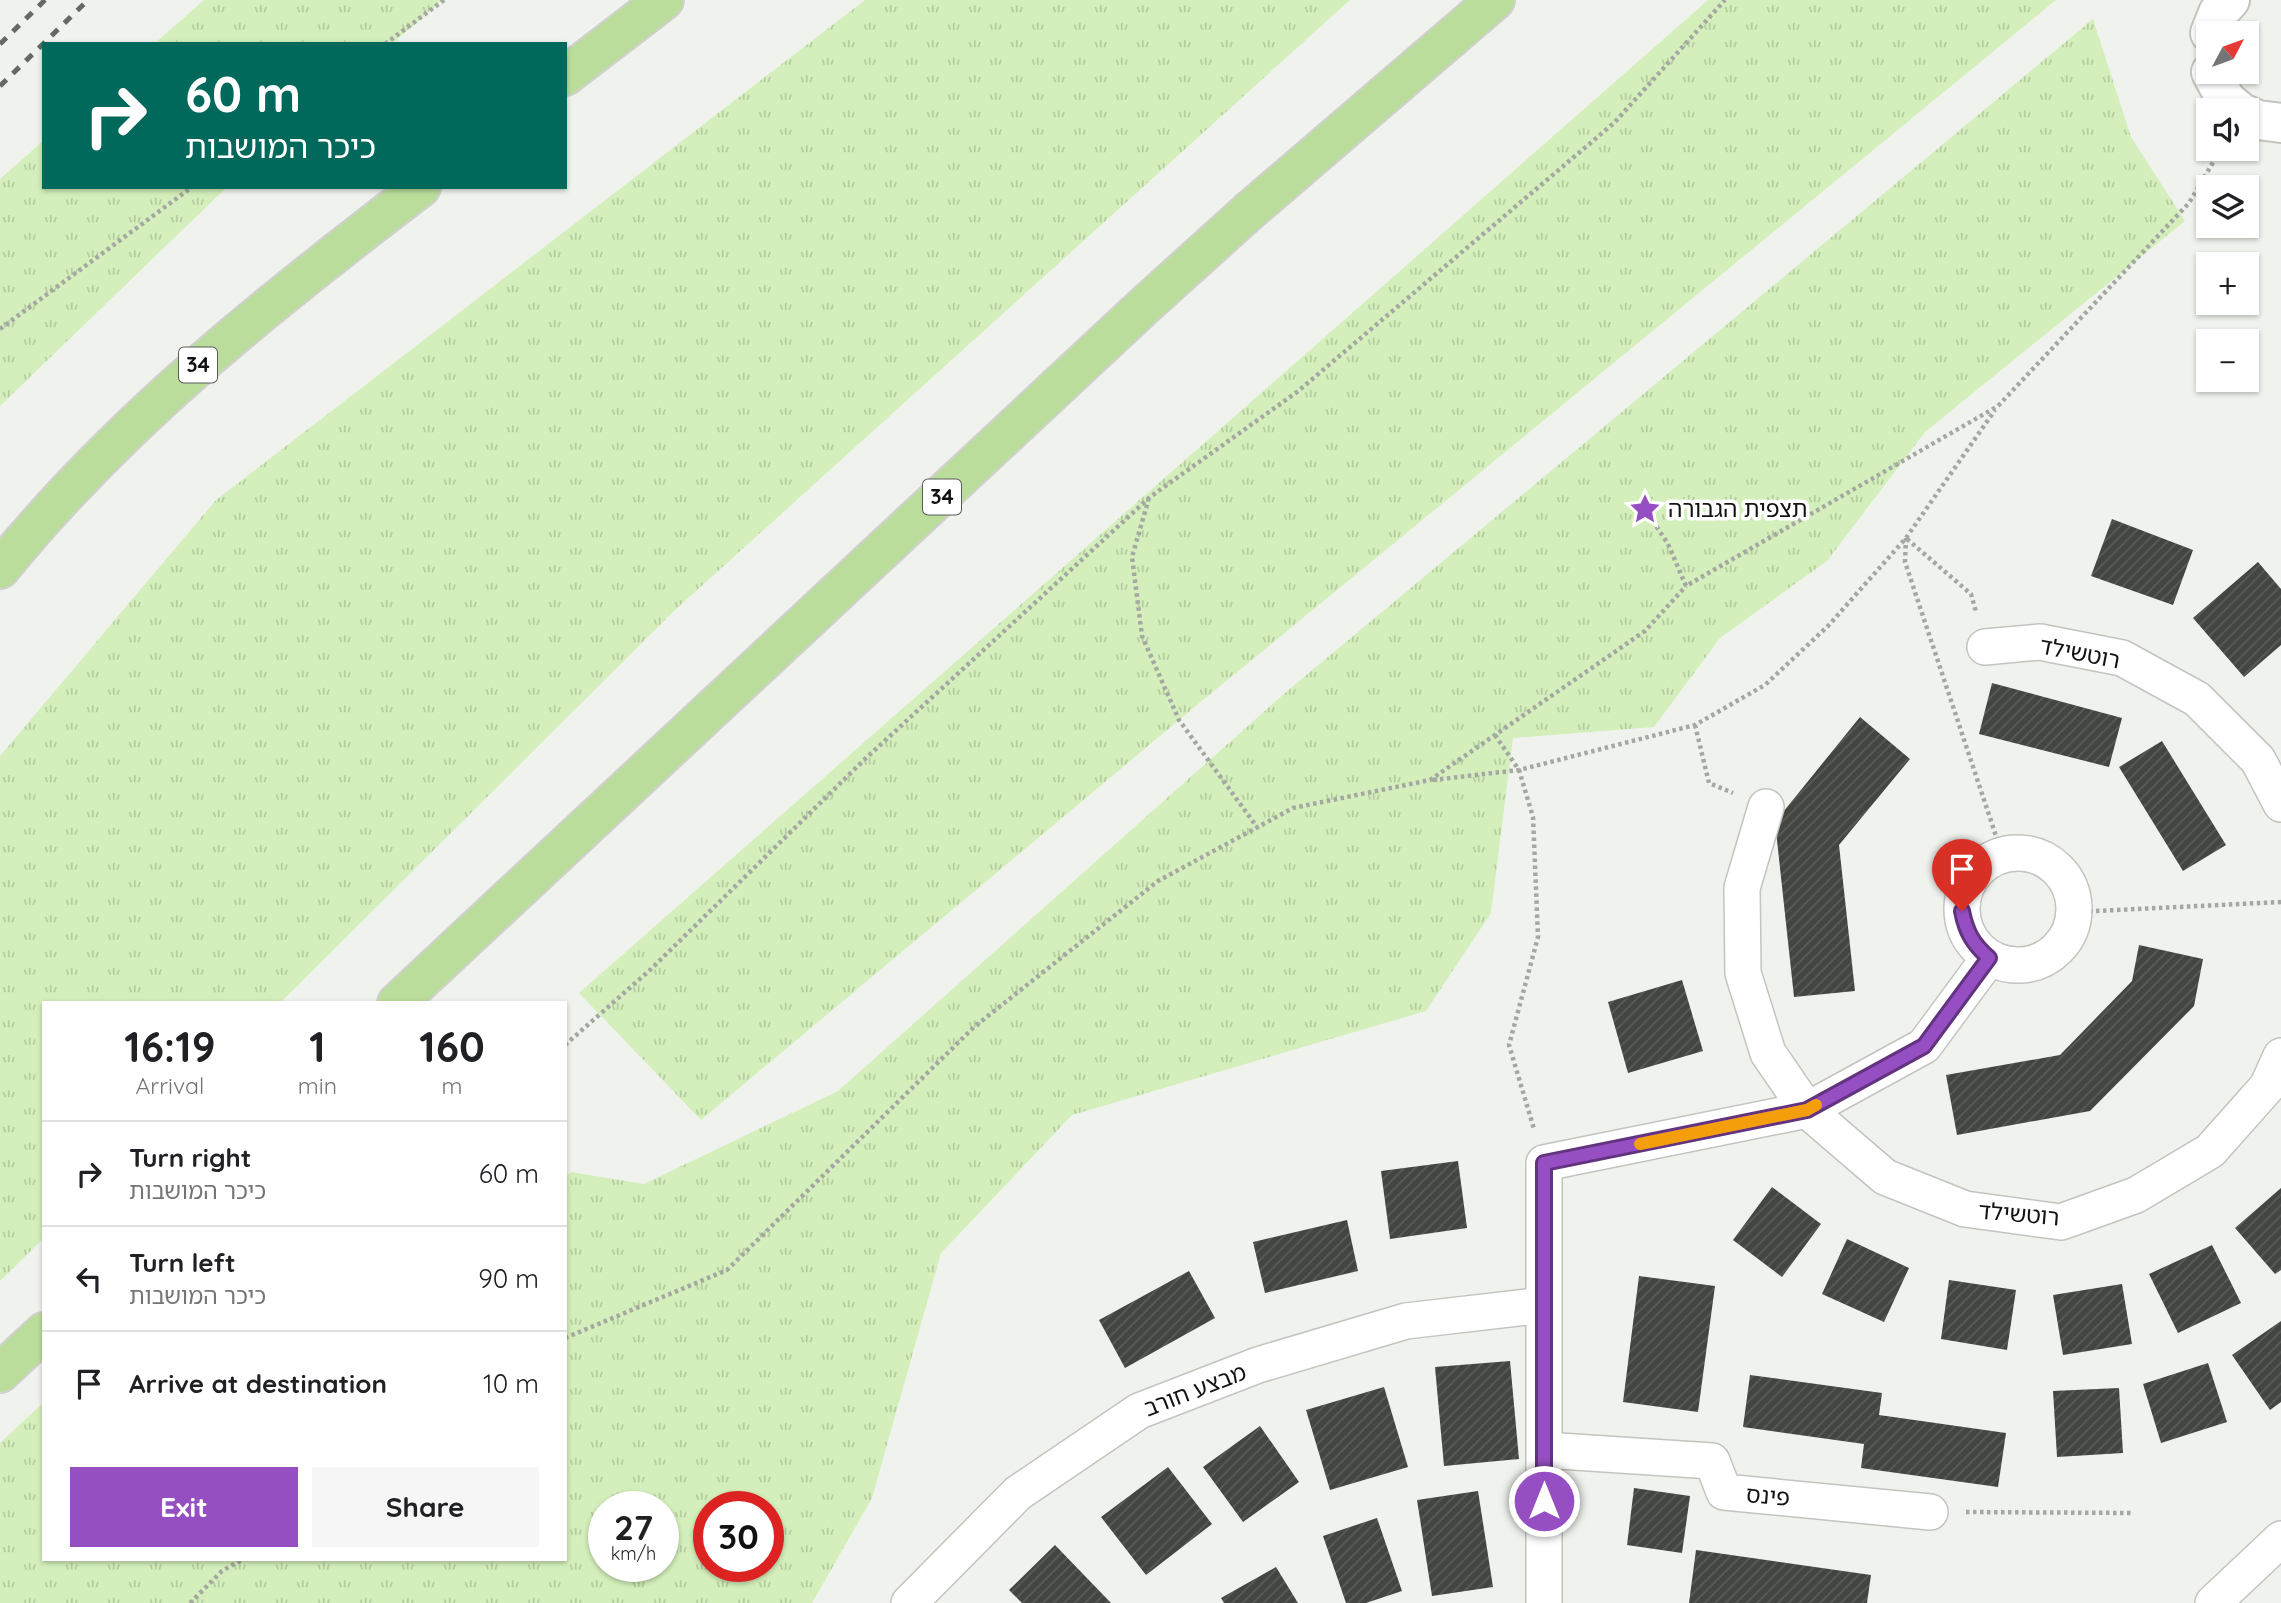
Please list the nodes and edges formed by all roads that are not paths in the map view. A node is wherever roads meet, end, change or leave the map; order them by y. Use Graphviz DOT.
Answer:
graph roads {
  1 [pos="664,0"];
  2 [pos="1495,0"];
  3 [pos="2230,0"];
  4 [pos="2215,21"];
  5 [pos="567,74"];
  6 [pos="418,189"];
  7 [pos="0,569"];
  8 [pos="1985,647"];
  9 [pos="2281,804"];
  10 [pos="1766,807"];
  11 [pos="1989,958"];
  12 [pos="399,1001"];
  13 [pos="2281,1056"];
  14 [pos="1807,1110"];
  15 [pos="1544,1306"];
  16 [pos="42,1334"];
  17 [pos="0,1373"];
  18 [pos="1544,1450"];
  19 [pos="1930,1512"];
  20 [pos="2281,1539"];
  21 [pos="909,1603"];
  22 [pos="1544,1603"];
  23 [pos="2213,1603"];
  1 -- 5 [label="highway"];
  2 -- 12 [label="highway, 34"];
  3 -- 4 [label="street"];
  6 -- 7 [label="highway, 34"];
  8 -- 9 [label="street, רוטשילד"];
  10 -- 14 [label="street, רוטשילד"];
  11 -- 11 [label="street"];
  11 -- 14 [label="street"];
  13 -- 14 [label="street, רוטשילד"];
  14 -- 15 [label="street"];
  15 -- 18 [label="street"];
  15 -- 21 [label="street, מבצע חורב"];
  16 -- 17 [label="highway"];
  18 -- 19 [label="street, פינס"];
  18 -- 22 [label="street"];
  20 -- 23 [label="street"];
}
